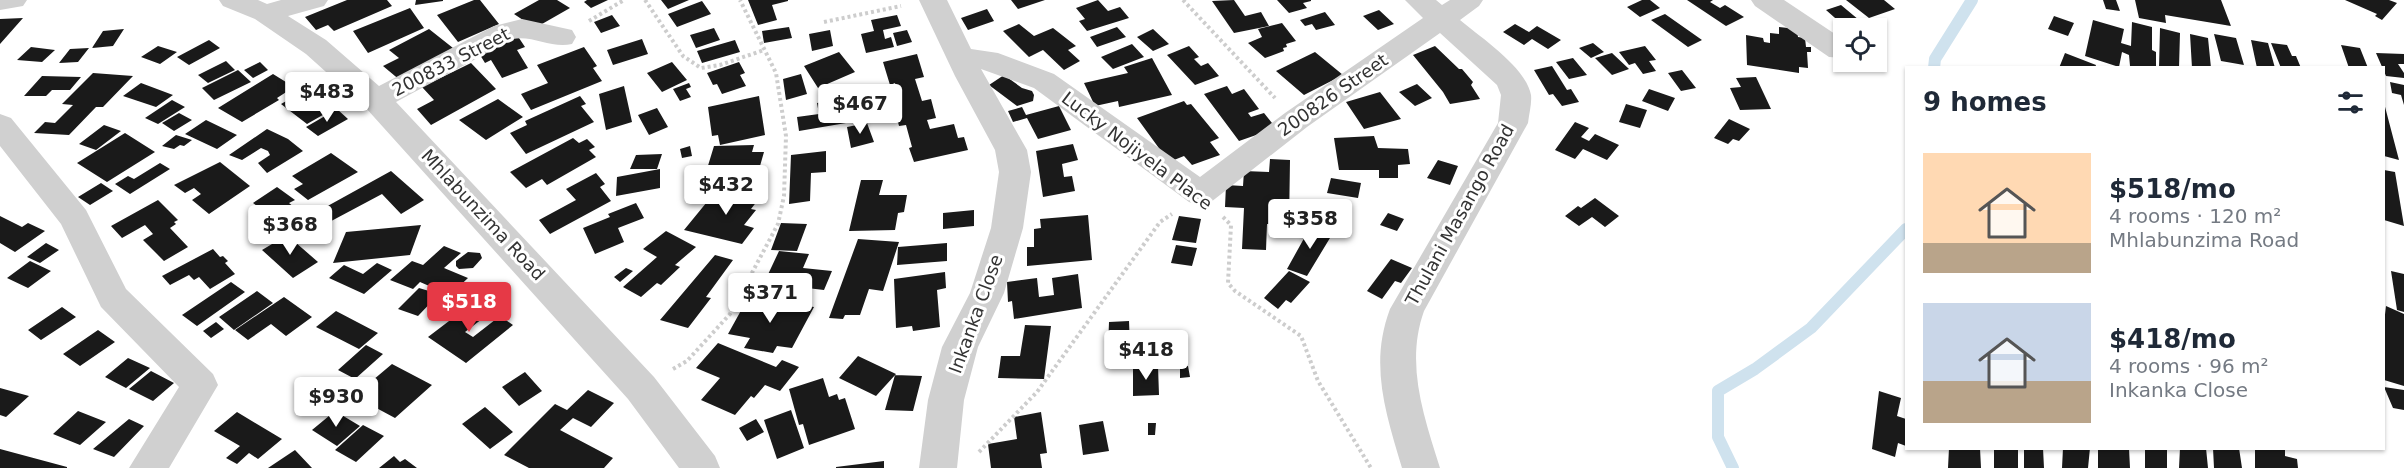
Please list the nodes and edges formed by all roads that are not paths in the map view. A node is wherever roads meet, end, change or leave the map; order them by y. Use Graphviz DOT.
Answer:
graph roads {
  1 [pos="13,0"];
  2 [pos="233,0"];
  3 [pos="314,0"];
  4 [pos="1468,0"];
  5 [pos="1765,0"];
  6 [pos="0,1"];
  7 [pos="919,2"];
  8 [pos="1430,9"];
  9 [pos="265,13"];
  10 [pos="562,37"];
  11 [pos="1833,46"];
  12 [pos="961,57"];
  13 [pos="376,100"];
  14 [pos="0,125"];
  15 [pos="1200,194"];
  16 [pos="148,468"];
  17 [pos="701,468"];
  18 [pos="938,468"];
  19 [pos="1421,468"];
  1 -- 6 [label="street"];
  2 -- 9 [label="street, Mhlabunzima Road"];
  3 -- 9 [label="street"];
  4 -- 8 [label="street, 200826 Street"];
  5 -- 11 [label="street"];
  7 -- 12 [label="street, Inkanka Close"];
  8 -- 15 [label="street, 200826 Street"];
  8 -- 19 [label="street, Thulani Masango Road"];
  9 -- 13 [label="street, Mhlabunzima Road"];
  10 -- 13 [label="street, 200833 Street"];
  12 -- 15 [label="street, Lucky Nojiyela Place"];
  12 -- 18 [label="street, Inkanka Close"];
  13 -- 17 [label="street, Mhlabunzima Road"];
  14 -- 16 [label="street"];
}
